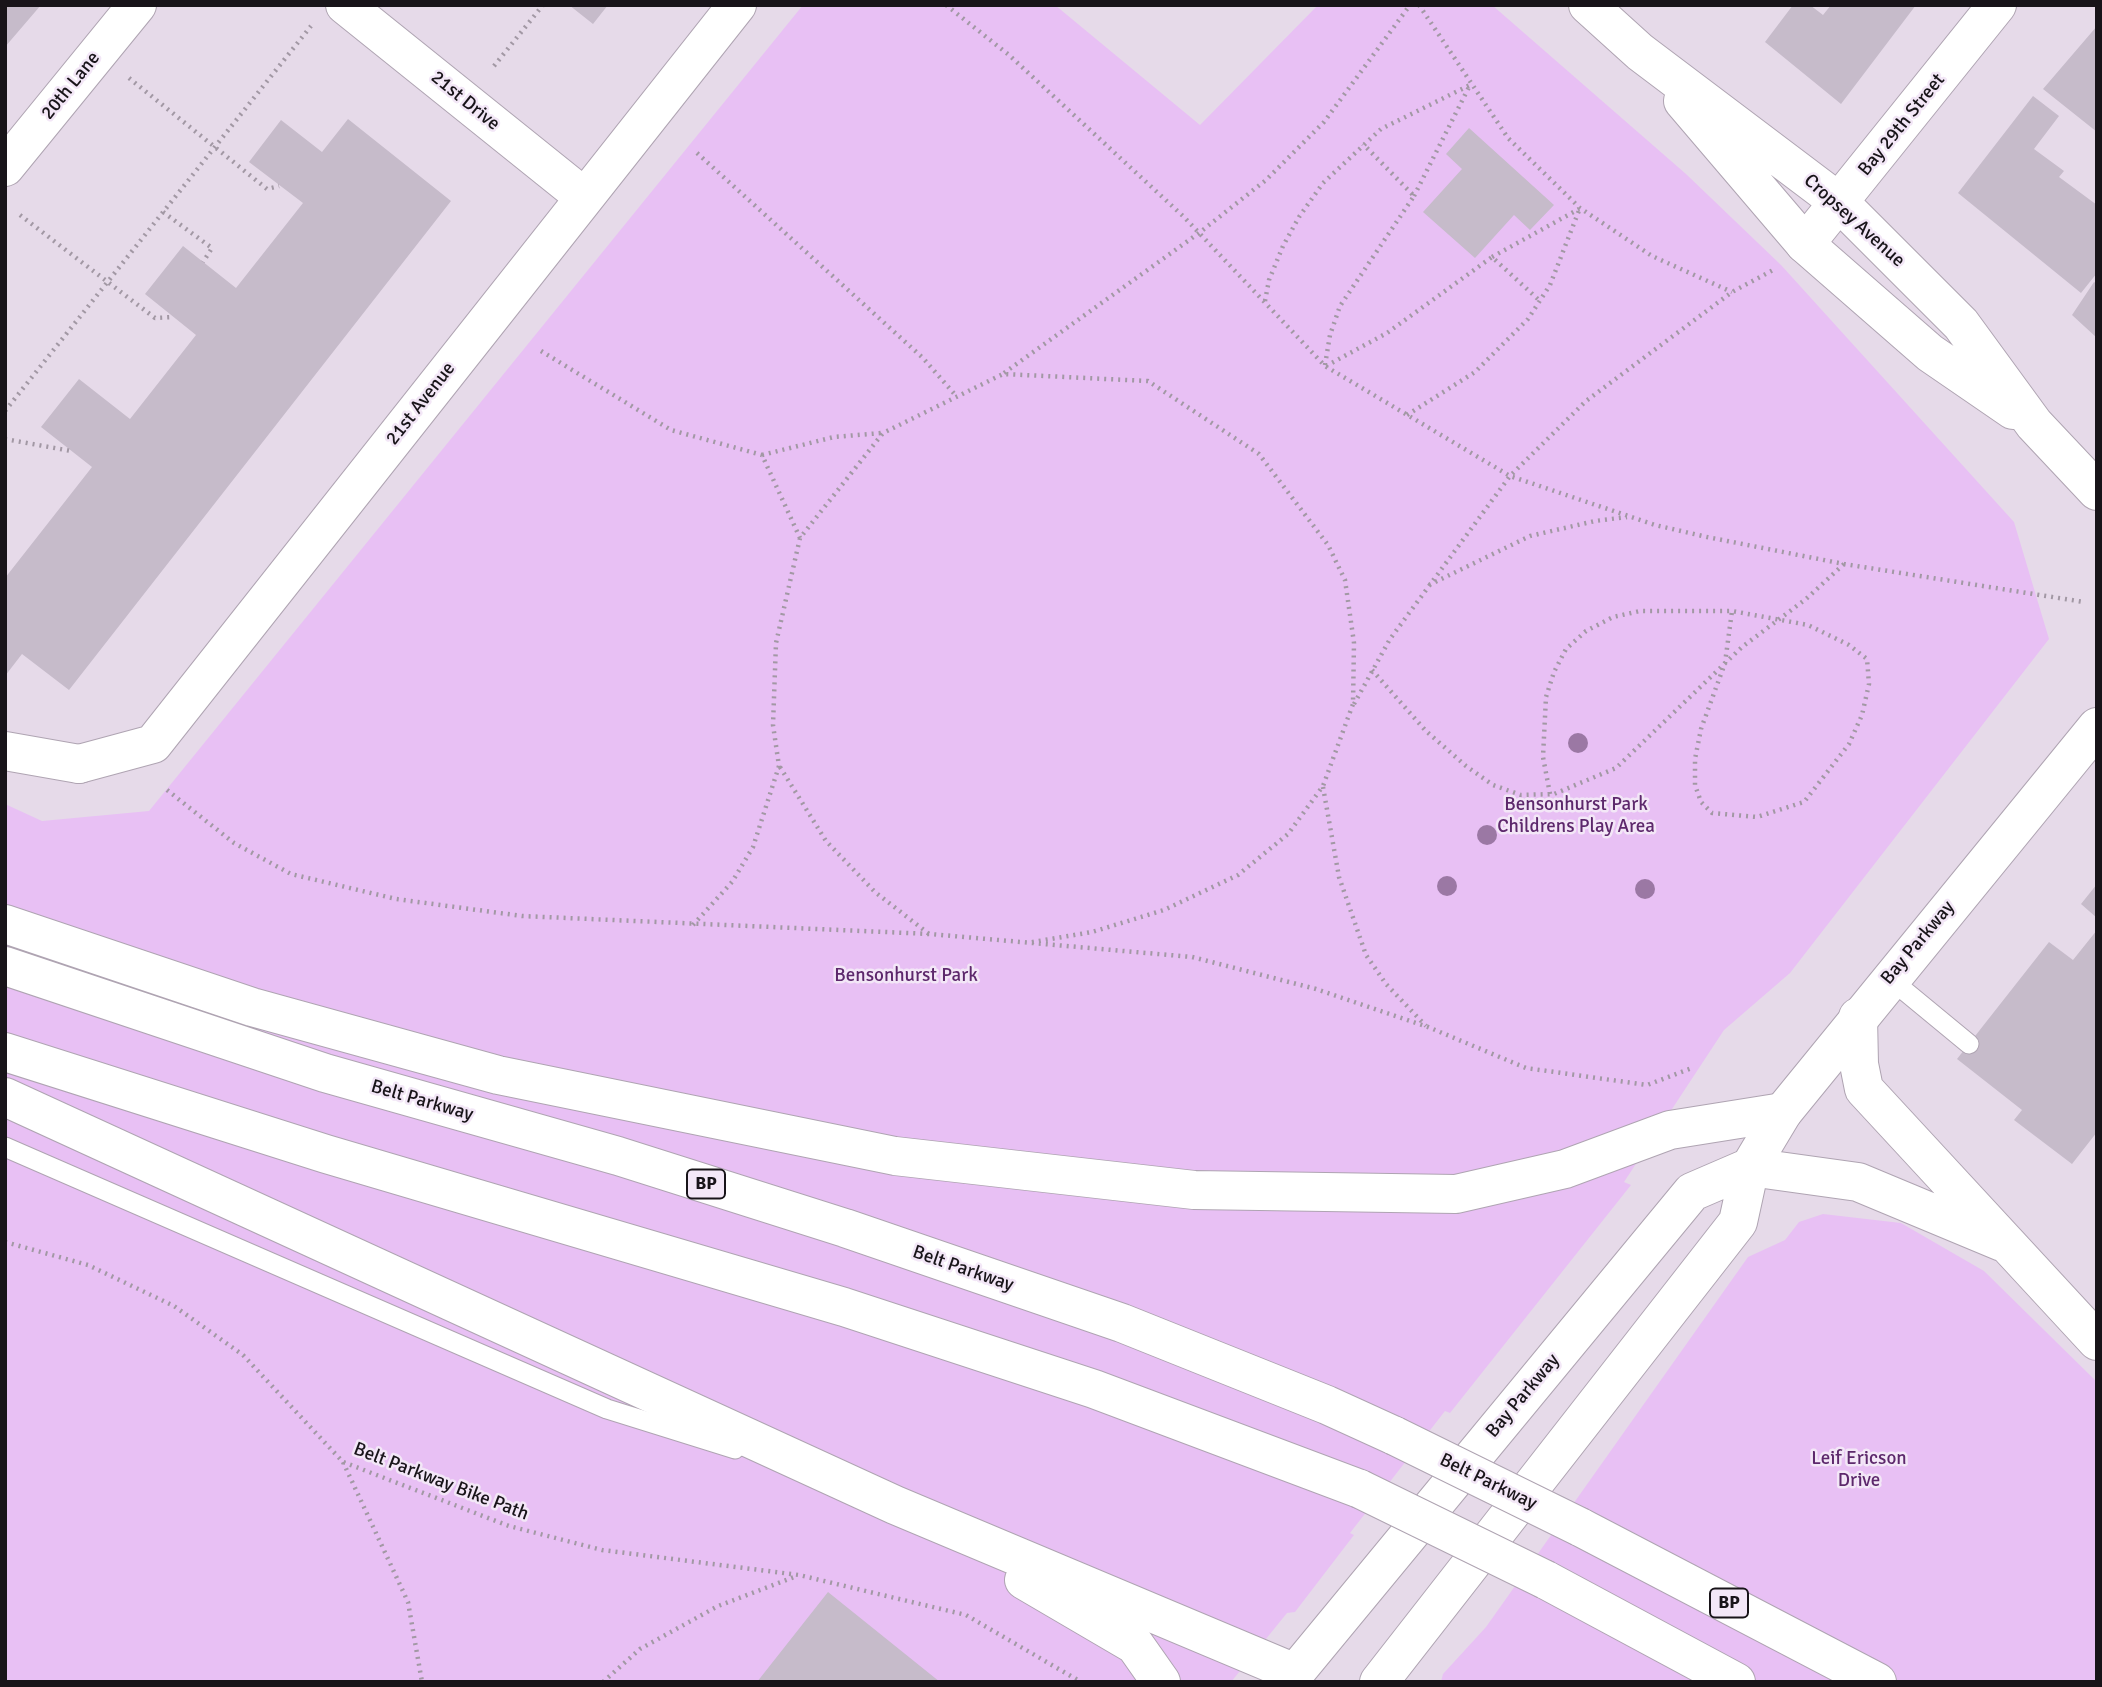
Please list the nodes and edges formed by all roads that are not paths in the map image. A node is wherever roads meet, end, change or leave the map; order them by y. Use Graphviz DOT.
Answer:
graph roads {
  1 [pos="137,5"];
  2 [pos="345,5"];
  3 [pos="737,5"];
  4 [pos="1588,5"];
  5 [pos="1997,5"];
  6 [pos="1640,52"];
  7 [pos="5,167"];
  8 [pos="584,197"];
  9 [pos="1840,203"];
  10 [pos="1793,255"];
  11 [pos="2034,424"];
  12 [pos="2097,491"];
  13 [pos="2097,727"];
  14 [pos="5,751"];
  15 [pos="5,924"];
  16 [pos="5,967"];
  17 [pos="1889,978"];
  18 [pos="1858,1017"];
  19 [pos="1969,1044"];
  20 [pos="5,1052"];
  21 [pos="5,1097"];
  22 [pos="1783,1111"];
  23 [pos="5,1147"];
  24 [pos="1750,1167"];
  25 [pos="2013,1247"];
  26 [pos="2097,1341"];
  27 [pos="855,1487"];
  28 [pos="895,1506"];
  29 [pos="1299,1679"];
  30 [pos="1161,1682"];
  31 [pos="1379,1682"];
  32 [pos="1736,1682"];
  33 [pos="1877,1682"];
  1 -- 7 [label="main road, 20th Lane"];
  2 -- 8 [label="main road, 21st Drive"];
  3 -- 8 [label="main road, 21st Avenue"];
  4 -- 6 [label="main road, Cropsey Avenue"];
  5 -- 9 [label="main road, Bay 29th Street"];
  6 -- 9 [label="main road, Cropsey Avenue"];
  6 -- 10 [label="main road, Cropsey Avenue"];
  8 -- 14 [label="main road, 21st Avenue"];
  9 -- 10 [label="main road, Bay 29th Street"];
  9 -- 11 [label="main road, Cropsey Avenue"];
  10 -- 11 [label="main road, Cropsey Avenue"];
  11 -- 12 [label="main road, Cropsey Avenue"];
  13 -- 17 [label="main road, Bay Parkway"];
  15 -- 22 [label="main road"];
  16 -- 33 [label="main road, Belt Parkway / BP, bridge"];
  17 -- 18 [label="main road, Bay Parkway"];
  17 -- 19 [label="lane"];
  18 -- 22 [label="main road, Bay Parkway"];
  18 -- 25 [label="main road"];
  20 -- 32 [label="main road, bridge"];
  21 -- 27 [label="main road"];
  22 -- 24 [label="main road, Bay Parkway"];
  23 -- 27 [label="lane"];
  24 -- 25 [label="main road"];
  24 -- 29 [label="main road, Bay Parkway"];
  24 -- 31 [label="main road, Bay Parkway"];
  25 -- 26 [label="main road"];
  27 -- 28 [label="main road"];
  28 -- 29 [label="main road"];
  28 -- 30 [label="main road"];
}
